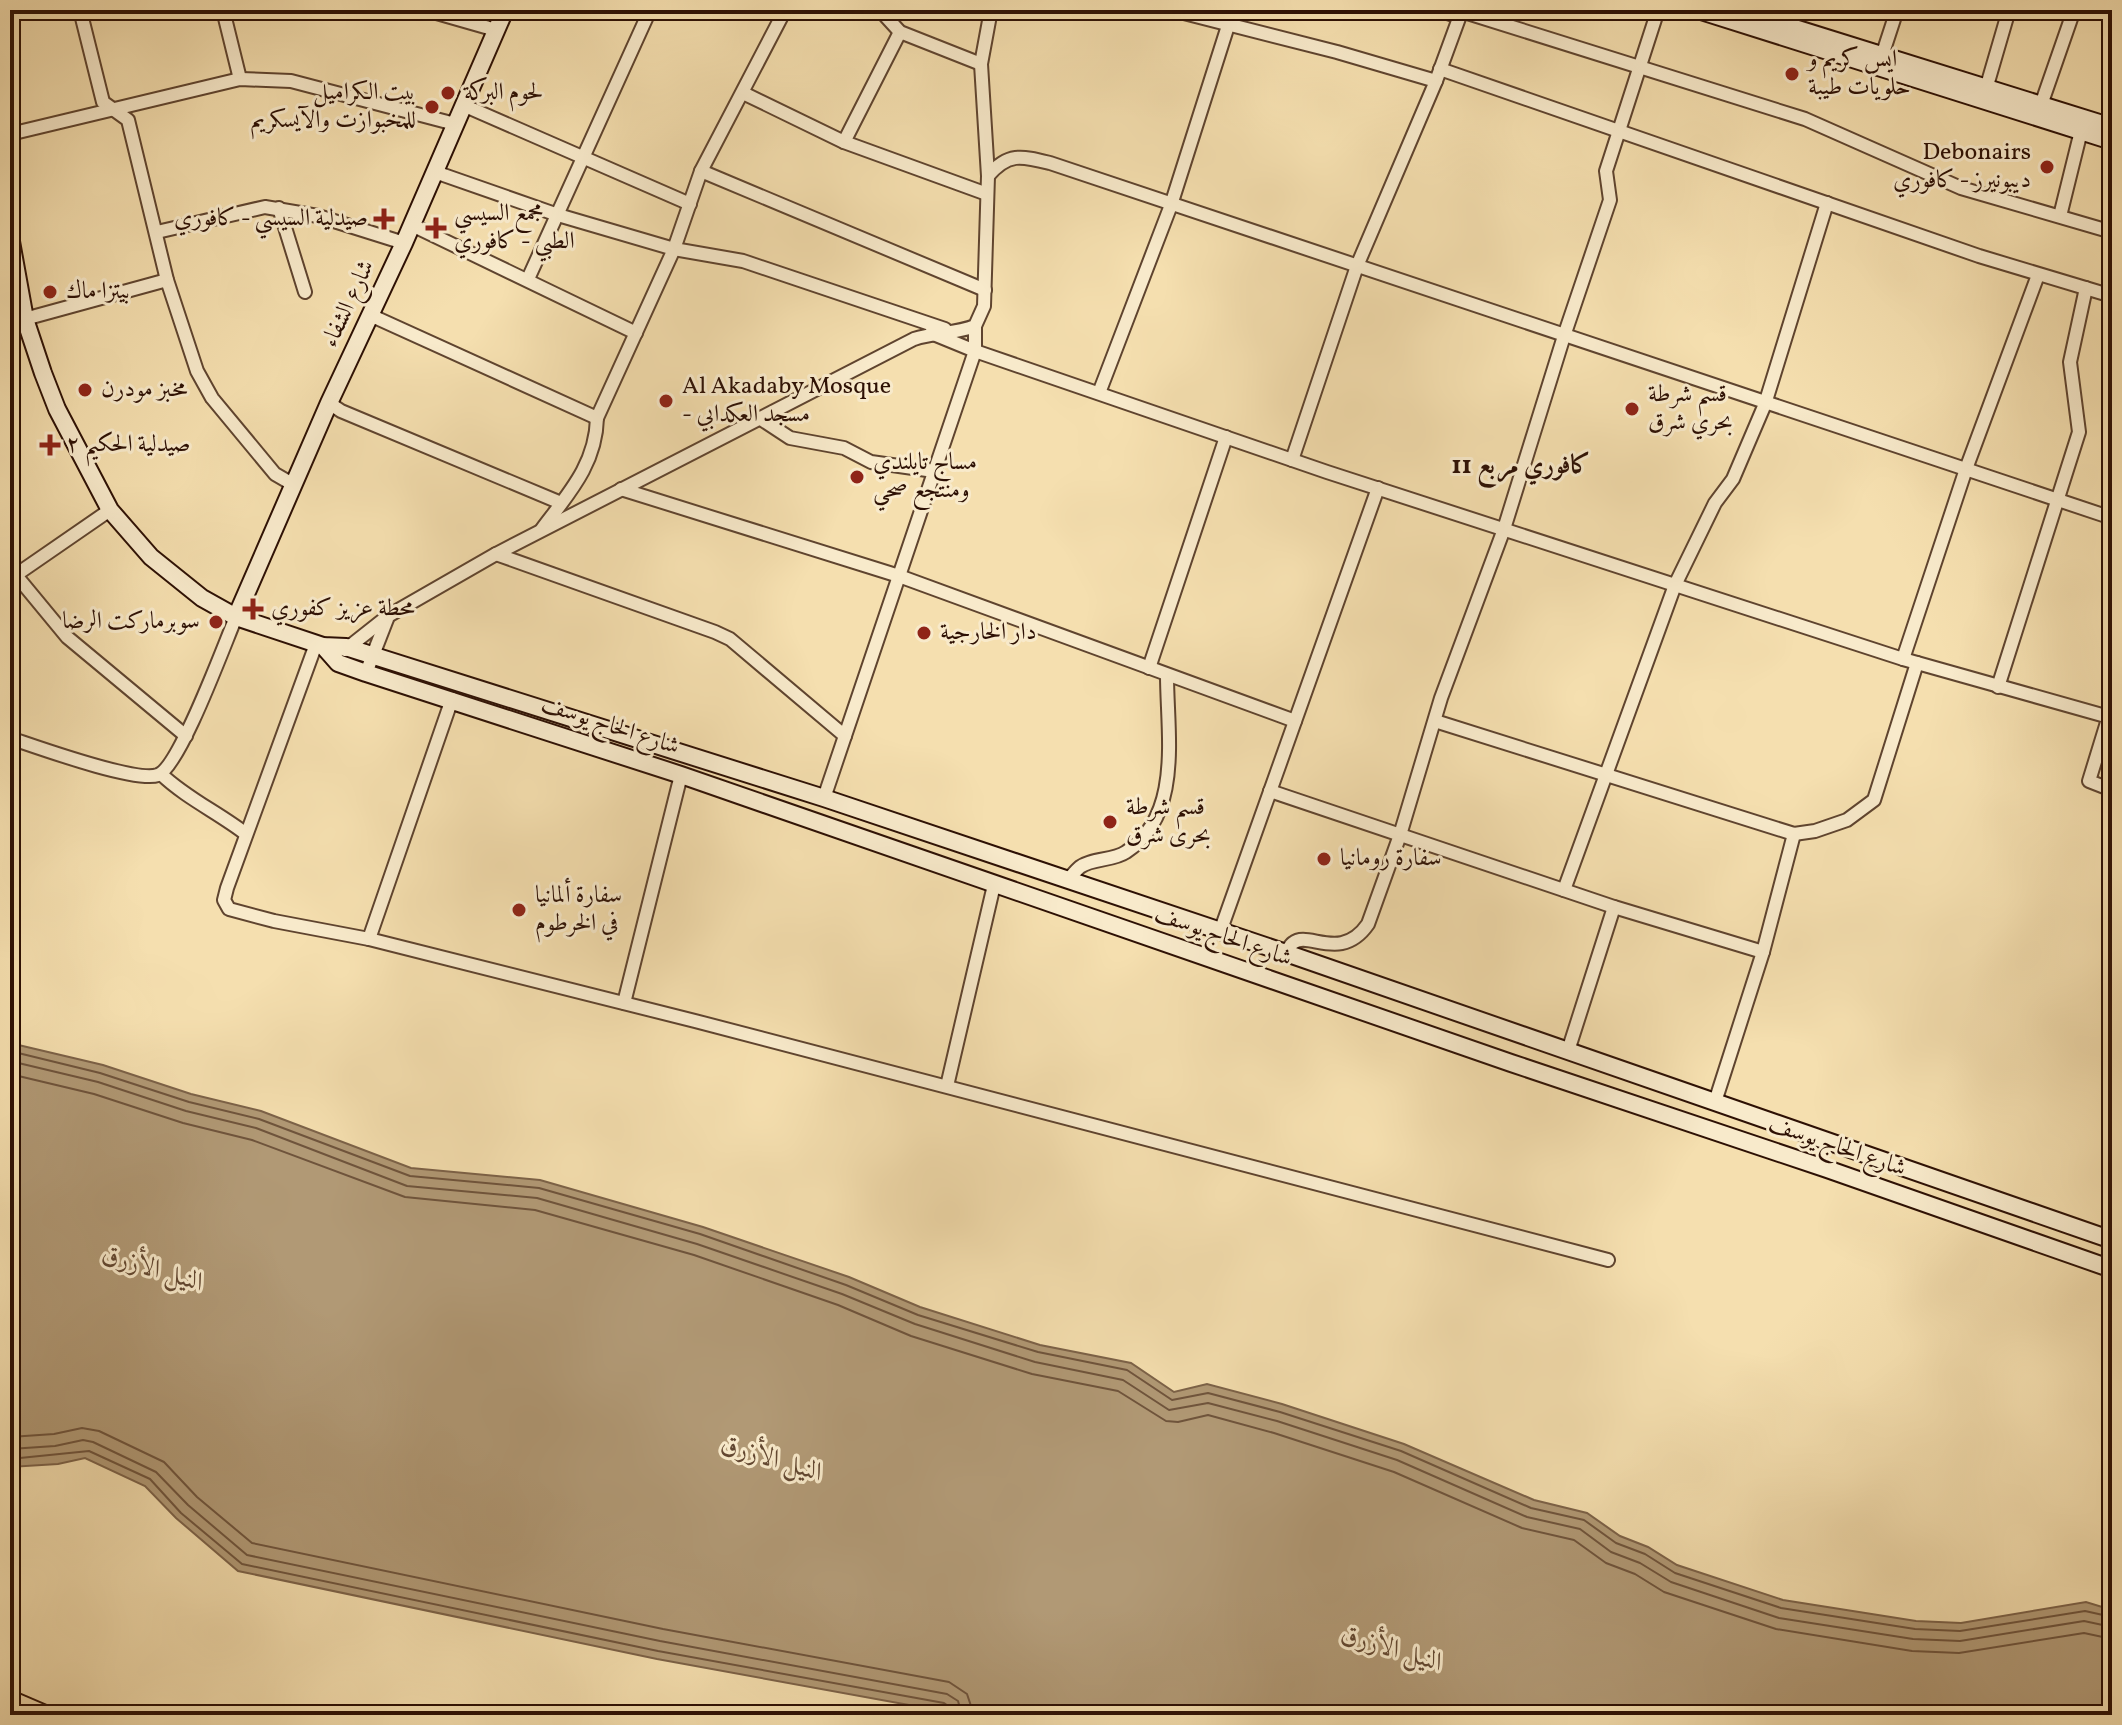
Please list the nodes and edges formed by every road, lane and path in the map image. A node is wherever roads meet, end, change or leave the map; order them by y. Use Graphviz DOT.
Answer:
graph roads {
  1 [pos="223,10"];
  2 [pos="426,10"];
  3 [pos="505,10"];
  4 [pos="650,10"];
  5 [pos="785,10"];
  6 [pos="880,10"];
  7 [pos="991,10"];
  8 [pos="1172,10"];
  9 [pos="1233,10"];
  10 [pos="1438,10"];
  11 [pos="1658,10"];
  12 [pos="1698,10"];
  13 [pos="1737,10"];
  14 [pos="1897,10"];
  15 [pos="2009,10"];
  16 [pos="2074,10"];
  17 [pos="85,11"];
  18 [pos="1461,13"];
  19 [pos="1228,25"];
  20 [pos="496,30"];
  21 [pos="900,32"];
  22 [pos="1882,56"];
  23 [pos="981,64"];
  24 [pos="1640,67"];
  25 [pos="1438,75"];
  26 [pos="240,79"];
  27 [pos="1986,89"];
  28 [pos="743,93"];
  29 [pos="463,105"];
  30 [pos="2041,105"];
  31 [pos="114,110"];
  32 [pos="2024,113"];
  33 [pos="455,124"];
  34 [pos="2112,127"];
  35 [pos="1619,131"];
  36 [pos="2081,131"];
  37 [pos="10,134"];
  38 [pos="2112,141"];
  39 [pos="844,142"];
  40 [pos="583,159"];
  41 [pos="701,171"];
  42 [pos="435,172"];
  43 [pos="988,176"];
  44 [pos="987,194"];
  45 [pos="1827,203"];
  46 [pos="690,204"];
  47 [pos="1171,205"];
  48 [pos="279,208"];
  49 [pos="558,215"];
  50 [pos="2060,216"];
  51 [pos="412,225"];
  52 [pos="157,232"];
  53 [pos="2112,232"];
  54 [pos="10,236"];
  55 [pos="404,243"];
  56 [pos="674,249"];
  57 [pos="1357,266"];
  58 [pos="2038,275"];
  59 [pos="528,279"];
  60 [pos="167,280"];
  61 [pos="2086,288"];
  62 [pos="985,290"];
  63 [pos="305,292"];
  64 [pos="2112,296"];
  65 [pos="370,315"];
  66 [pos="18,321"];
  67 [pos="975,326"];
  68 [pos="955,332"];
  69 [pos="636,333"];
  70 [pos="931,333"];
  71 [pos="1564,336"];
  72 [pos="975,351"];
  73 [pos="1099,393"];
  74 [pos="329,403"];
  75 [pos="1765,404"];
  76 [pos="597,418"];
  77 [pos="761,419"];
  78 [pos="1226,437"];
  79 [pos="1292,460"];
  80 [pos="1966,469"];
  81 [pos="934,471"];
  82 [pos="294,485"];
  83 [pos="1378,488"];
  84 [pos="621,489"];
  85 [pos="2058,499"];
  86 [pos="561,503"];
  87 [pos="110,510"];
  88 [pos="2112,518"];
  89 [pos="1504,529"];
  90 [pos="540,532"];
  91 [pos="496,554"];
  92 [pos="12,574"];
  93 [pos="899,576"];
  94 [pos="1675,585"];
  95 [pos="388,616"];
  96 [pos="236,617"];
  97 [pos="320,645"];
  98 [pos="342,655"];
  99 [pos="371,656"];
  100 [pos="1903,659"];
  101 [pos="1917,663"];
  102 [pos="1149,668"];
  103 [pos="366,673"];
  104 [pos="1167,675"];
  105 [pos="1998,687"];
  106 [pos="452,699"];
  107 [pos="2110,711"];
  108 [pos="1295,721"];
  109 [pos="1435,721"];
  110 [pos="186,736"];
  111 [pos="845,736"];
  112 [pos="10,738"];
  113 [pos="161,774"];
  114 [pos="681,775"];
  115 [pos="1605,776"];
  116 [pos="2112,790"];
  117 [pos="1270,791"];
  118 [pos="824,798"];
  119 [pos="246,834"];
  120 [pos="1794,834"];
  121 [pos="1400,835"];
  122 [pos="1067,881"];
  123 [pos="994,885"];
  124 [pos="1564,890"];
  125 [pos="1060,907"];
  126 [pos="1614,907"];
  127 [pos="1220,932"];
  128 [pos="369,939"];
  129 [pos="1763,952"];
  130 [pos="1286,953"];
  131 [pos="624,1003"];
  132 [pos="1568,1051"];
  133 [pos="947,1086"];
  134 [pos="1715,1102"];
  135 [pos="1969,1191"];
  136 [pos="1961,1216"];
  137 [pos="2112,1240"];
  138 [pos="1608,1260"];
  139 [pos="2112,1269"];
  140 [pos="10,1700"];
  141 [pos="45,1715"];
  1 -- 26 [label="street"];
  2 -- 20 [label="street"];
  3 -- 20 [label="main road, شارع الشفاء"];
  4 -- 40 [label="street"];
  5 -- 28 [label="street"];
  6 -- 21 [label="street"];
  7 -- 23 [label="street"];
  8 -- 19 [label="street"];
  9 -- 19 [label="street"];
  10 -- 18 [label="street"];
  11 -- 24 [label="street"];
  12 -- 32 [label="main road"];
  13 -- 22 [label="main road"];
  14 -- 22 [label="street"];
  15 -- 27 [label="street"];
  16 -- 30 [label="street"];
  17 -- 31 [label="street"];
  18 -- 24 [label="street"];
  18 -- 25 [label="street"];
  19 -- 25 [label="street"];
  19 -- 47 [label="street"];
  20 -- 29 [label="main road, شارع الشفاء"];
  21 -- 23 [label="street"];
  21 -- 39 [label="street"];
  22 -- 27 [label="main road"];
  23 -- 43 [label="street"];
  24 -- 35 [label="street"];
  24 -- 50 [label="street"];
  25 -- 35 [label="street"];
  25 -- 57 [label="street"];
  26 -- 31 [label="street"];
  26 -- 33 [label="street"];
  27 -- 30 [label="main road"];
  28 -- 39 [label="street"];
  28 -- 41 [label="street"];
  29 -- 33 [label="main road, شارع الشفاء"];
  29 -- 40 [label="street"];
  30 -- 32 [label="street"];
  30 -- 34 [label="main road"];
  31 -- 37 [label="street"];
  31 -- 52 [label="street"];
  32 -- 36 [label="main road"];
  33 -- 42 [label="main road, شارع الشفاء"];
  35 -- 45 [label="street"];
  35 -- 71 [label="street"];
  36 -- 38 [label="main road"];
  36 -- 50 [label="street"];
  39 -- 44 [label="street"];
  40 -- 46 [label="street"];
  40 -- 49 [label="street"];
  41 -- 46 [label="street"];
  41 -- 62 [label="street"];
  42 -- 49 [label="street"];
  42 -- 51 [label="main road, شارع الشفاء"];
  43 -- 44 [label="street"];
  43 -- 47 [label="street"];
  44 -- 62 [label="street"];
  45 -- 58 [label="street"];
  45 -- 75 [label="street"];
  46 -- 56 [label="street"];
  47 -- 57 [label="street"];
  47 -- 73 [label="street"];
  48 -- 52 [label="street"];
  48 -- 55 [label="street"];
  48 -- 63 [label="street"];
  49 -- 56 [label="street"];
  49 -- 59 [label="street"];
  50 -- 53 [label="street"];
  51 -- 55 [label="main road, شارع الشفاء"];
  51 -- 59 [label="street"];
  52 -- 60 [label="street"];
  54 -- 66 [label="main road, شارع الحاج يوسف"];
  55 -- 65 [label="main road, شارع الشفاء"];
  56 -- 68 [label="street"];
  56 -- 69 [label="street"];
  57 -- 71 [label="street"];
  57 -- 79 [label="street"];
  58 -- 61 [label="street"];
  58 -- 80 [label="street"];
  59 -- 69 [label="street"];
  60 -- 66 [label="street"];
  60 -- 82 [label="street"];
  61 -- 64 [label="street"];
  61 -- 85 [label="street"];
  62 -- 67 [label="street"];
  65 -- 74 [label="main road, شارع الشفاء"];
  65 -- 76 [label="street"];
  66 -- 87 [label="main road, شارع الحاج يوسف"];
  67 -- 68 [label="street"];
  67 -- 72 [label="street"];
  68 -- 70 [label="street"];
  69 -- 76 [label="street"];
  70 -- 72 [label="street"];
  70 -- 77 [label="street"];
  71 -- 75 [label="street"];
  71 -- 89 [label="street"];
  72 -- 73 [label="street"];
  72 -- 81 [label="street"];
  73 -- 78 [label="street"];
  74 -- 82 [label="main road, شارع الشفاء"];
  74 -- 86 [label="street"];
  75 -- 80 [label="street"];
  75 -- 94 [label="street"];
  76 -- 86 [label="street"];
  77 -- 81 [label="street"];
  77 -- 84 [label="street"];
  78 -- 79 [label="street"];
  78 -- 102 [label="street"];
  79 -- 83 [label="street"];
  80 -- 85 [label="street"];
  80 -- 100 [label="street"];
  81 -- 93 [label="street"];
  82 -- 96 [label="main road, شارع الشفاء"];
  83 -- 89 [label="street"];
  83 -- 108 [label="street"];
  84 -- 90 [label="street"];
  84 -- 93 [label="street"];
  85 -- 88 [label="street"];
  85 -- 105 [label="street"];
  86 -- 90 [label="street"];
  87 -- 92 [label="street"];
  87 -- 96 [label="main road, شارع الحاج يوسف"];
  89 -- 94 [label="street"];
  89 -- 109 [label="street"];
  90 -- 91 [label="street"];
  91 -- 95 [label="street"];
  91 -- 111 [label="street"];
  92 -- 110 [label="street"];
  93 -- 102 [label="street"];
  93 -- 111 [label="street"];
  94 -- 100 [label="street"];
  94 -- 115 [label="street"];
  95 -- 98 [label="street"];
  95 -- 99 [label="street"];
  96 -- 97 [label="main road, شارع الحاج يوسف"];
  96 -- 110 [label="street"];
  97 -- 98 [label="main road, شارع الحاج يوسف"];
  97 -- 119 [label="street"];
  98 -- 99 [label="main road, شارع الحاج يوسف"];
  98 -- 103 [label="main road, شارع الحاج يوسف"];
  99 -- 103 [label="street"];
  99 -- 118 [label="main road, شارع الحاج يوسف"];
  100 -- 101 [label="street"];
  101 -- 105 [label="street"];
  101 -- 120 [label="street"];
  102 -- 104 [label="street"];
  103 -- 106 [label="main road, شارع الحاج يوسف"];
  104 -- 108 [label="street"];
  104 -- 122 [label="street"];
  105 -- 107 [label="street"];
  106 -- 114 [label="main road, شارع الحاج يوسف"];
  106 -- 128 [label="street"];
  107 -- 116 [label="street"];
  108 -- 117 [label="street"];
  109 -- 115 [label="street"];
  109 -- 121 [label="street"];
  110 -- 113 [label="street"];
  111 -- 118 [label="street"];
  112 -- 113 [label="street"];
  113 -- 119 [label="street"];
  114 -- 123 [label="main road, شارع الحاج يوسف"];
  114 -- 131 [label="street"];
  115 -- 120 [label="street"];
  115 -- 124 [label="street"];
  117 -- 121 [label="street"];
  117 -- 127 [label="street"];
  118 -- 122 [label="main road, شارع الحاج يوسف"];
  119 -- 128 [label="street"];
  120 -- 129 [label="street"];
  121 -- 124 [label="street"];
  121 -- 130 [label="street"];
  122 -- 125 [label="main road"];
  122 -- 127 [label="main road, شارع الحاج يوسف"];
  123 -- 125 [label="main road, شارع الحاج يوسف"];
  123 -- 133 [label="street"];
  124 -- 126 [label="street"];
  125 -- 136 [label="main road, شارع الحاج يوسف"];
  126 -- 129 [label="street"];
  126 -- 132 [label="street"];
  127 -- 130 [label="main road, شارع الحاج يوسف"];
  128 -- 131 [label="street"];
  129 -- 134 [label="street"];
  130 -- 132 [label="main road, شارع الحاج يوسف"];
  131 -- 133 [label="street"];
  132 -- 134 [label="main road, شارع الحاج يوسف"];
  133 -- 138 [label="street"];
  134 -- 135 [label="main road, شارع الحاج يوسف"];
  135 -- 136 [label="main road"];
  135 -- 137 [label="main road, شارع الحاج يوسف"];
  136 -- 139 [label="main road, شارع الحاج يوسف"];
  140 -- 141 [label="main road"];
}
